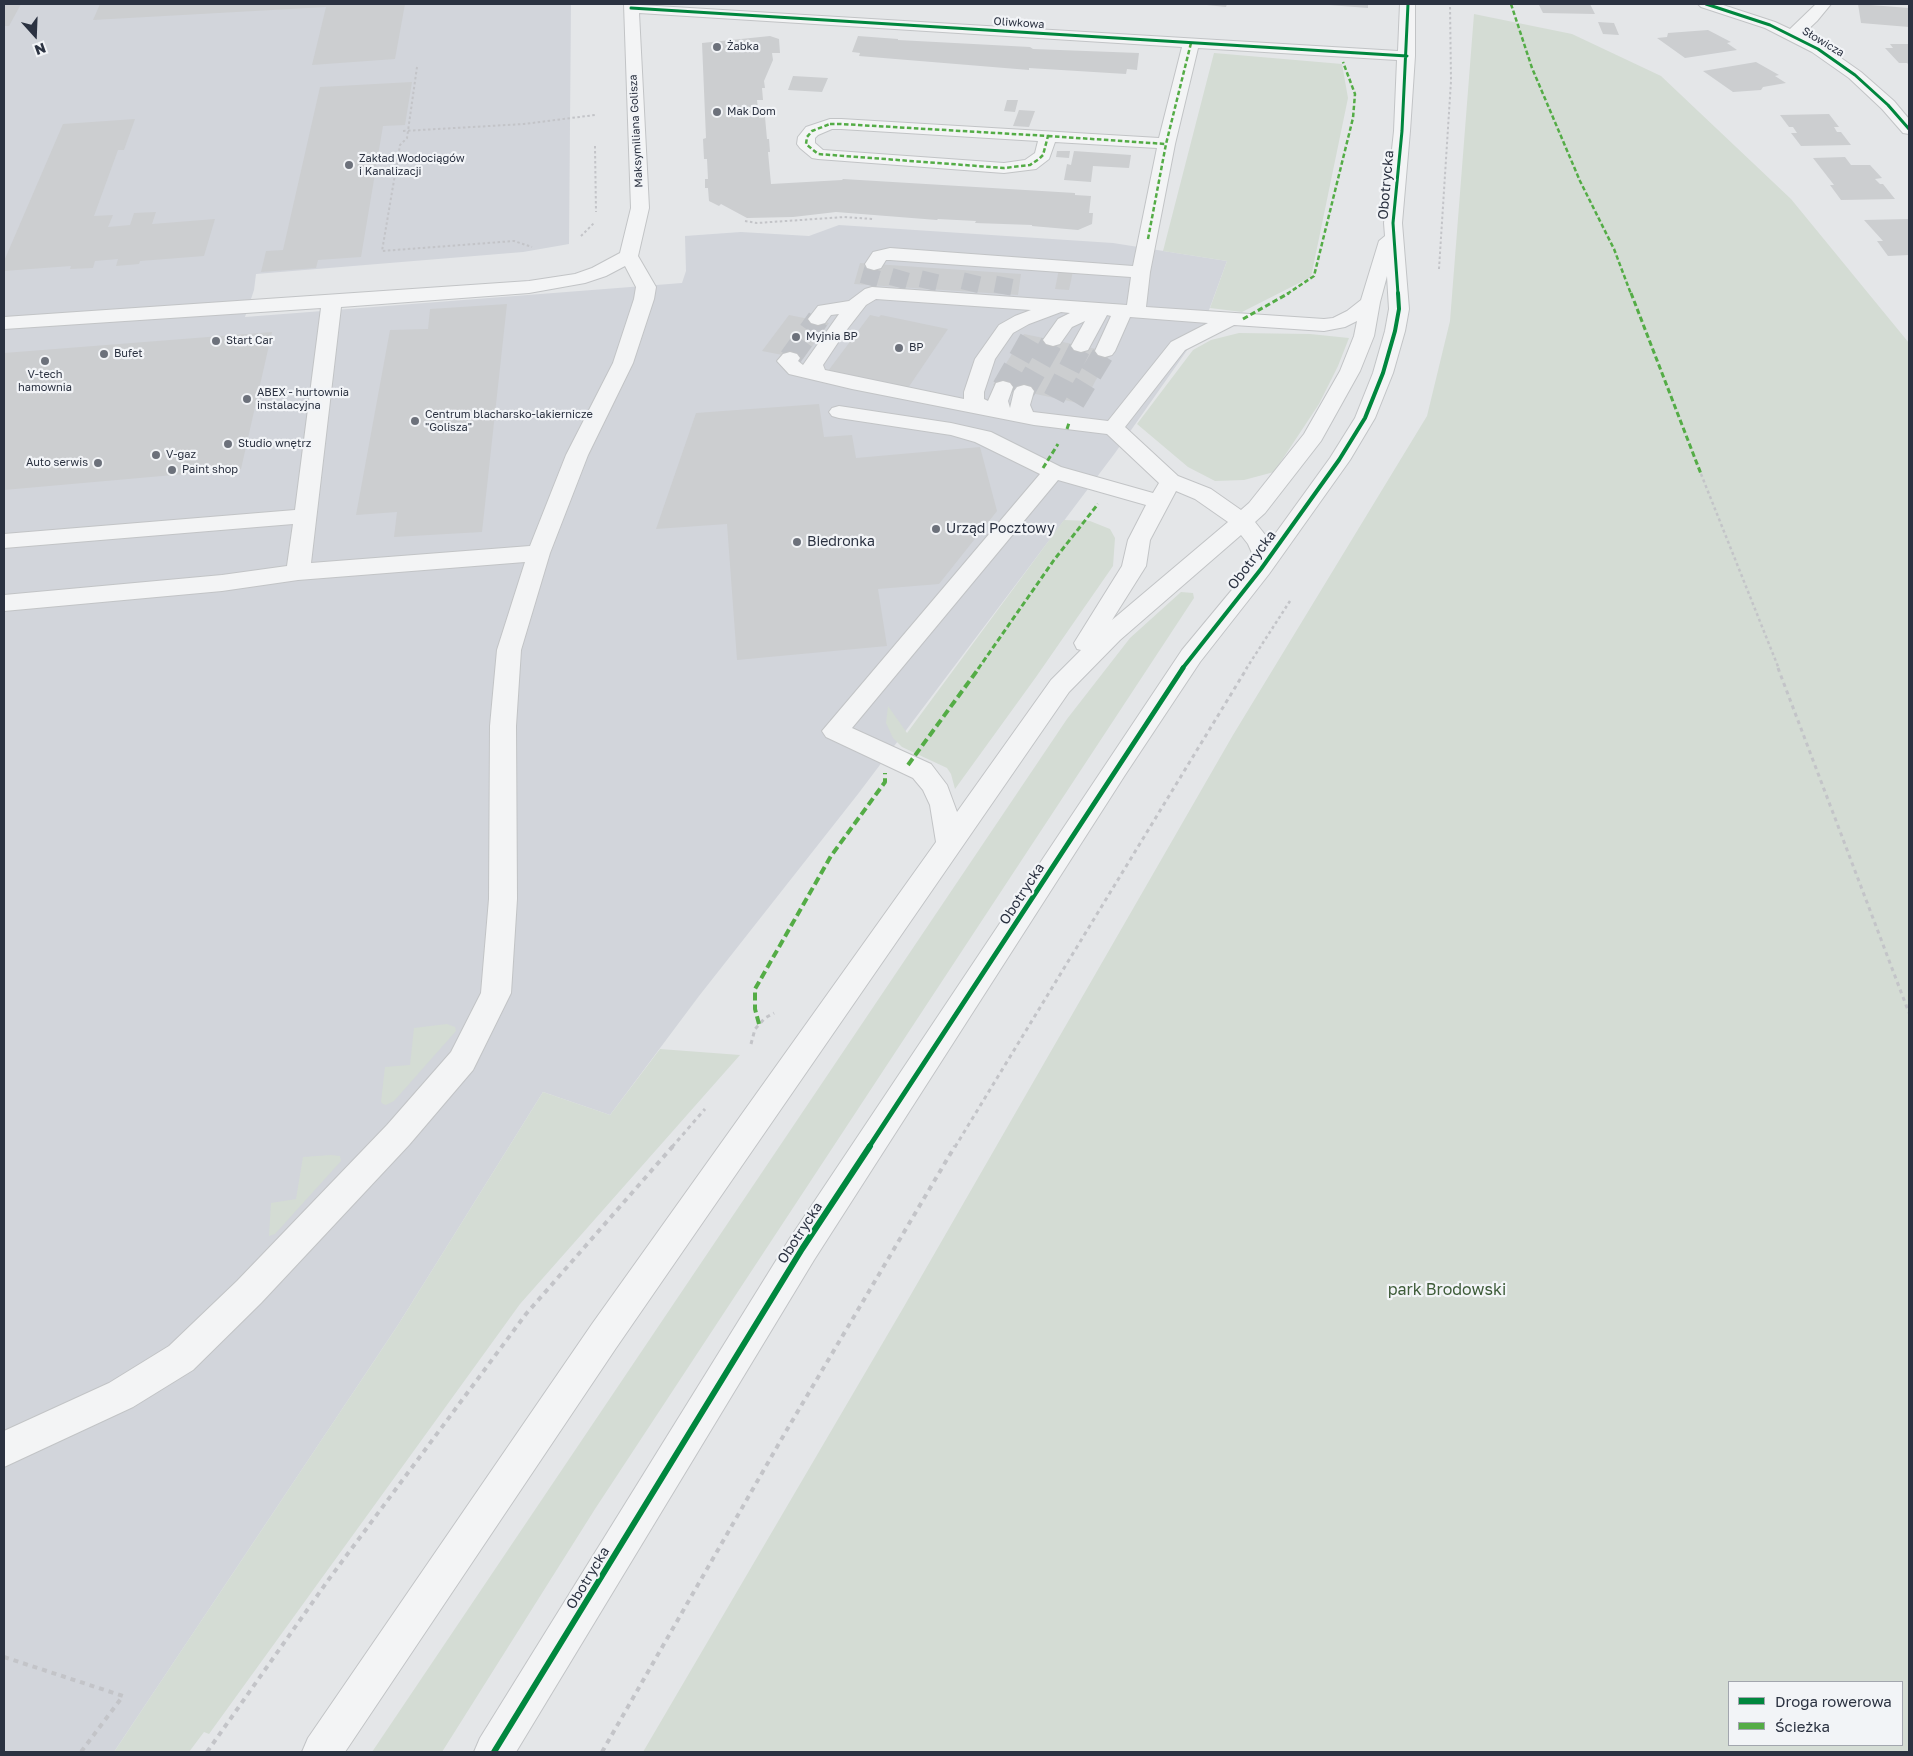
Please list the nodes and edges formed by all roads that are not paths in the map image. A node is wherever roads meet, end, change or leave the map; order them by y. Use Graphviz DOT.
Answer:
graph roads {
  1 [pos="1408,4"];
  2 [pos="1706,4"];
  3 [pos="1824,4"];
  4 [pos="631,6"];
  5 [pos="1792,35"];
  6 [pos="1190,43"];
  7 [pos="1407,56"];
  8 [pos="1909,129"];
  9 [pos="1048,136"];
  10 [pos="1166,144"];
  11 [pos="1393,223"];
  12 [pos="629,256"];
  13 [pos="874,264"];
  14 [pos="1042,265"];
  15 [pos="1141,272"];
  16 [pos="332,302"];
  17 [pos="1370,302"];
  18 [pos="1035,304"];
  19 [pos="855,306"];
  20 [pos="1066,306"];
  21 [pos="1098,309"];
  22 [pos="1134,312"];
  23 [pos="818,319"];
  24 [pos="1230,319"];
  25 [pos="4,323"];
  26 [pos="1032,336"];
  27 [pos="1166,339"];
  28 [pos="1053,340"];
  29 [pos="1081,346"];
  30 [pos="1105,351"];
  31 [pos="790,358"];
  32 [pos="817,374"];
  33 [pos="1003,387"];
  34 [pos="1024,392"];
  35 [pos="1074,402"];
  36 [pos="993,411"];
  37 [pos="839,412"];
  38 [pos="1024,418"];
  39 [pos="1084,424"];
  40 [pos="1113,428"];
  41 [pos="1053,472"];
  42 [pos="1170,481"];
  43 [pos="1159,502"];
  44 [pos="306,516"];
  45 [pos="1242,522"];
  46 [pos="4,541"];
  47 [pos="539,553"];
  48 [pos="1262,569"];
  49 [pos="298,572"];
  50 [pos="4,602"];
  51 [pos="1060,686"];
  52 [pos="950,845"];
  53 [pos="4,1448"];
  54 [pos="322,1752"];
  55 [pos="494,1752"];
  1 -- 7 [label="street, Obotrycka"];
  2 -- 5 [label="street, Słowicza"];
  3 -- 5 [label="street"];
  4 -- 6 [label="street, Oliwkowa"];
  4 -- 12 [label="street, Maksymiliana Golisza"];
  5 -- 8 [label="street, Słowicza"];
  6 -- 7 [label="street, Oliwkowa"];
  6 -- 10 [label="street"];
  7 -- 11 [label="street, Obotrycka"];
  9 -- 9 [label="street"];
  9 -- 10 [label="street"];
  10 -- 15 [label="street"];
  11 -- 17 [label="street, Obotrycka"];
  11 -- 48 [label="street, Obotrycka"];
  12 -- 16 [label="street"];
  12 -- 47 [label="street"];
  13 -- 14 [label="street"];
  14 -- 15 [label="street"];
  14 -- 18 [label="street"];
  15 -- 22 [label="street"];
  16 -- 25 [label="street"];
  16 -- 44 [label="street"];
  17 -- 24 [label="street"];
  17 -- 45 [label="street, Obotrycka"];
  18 -- 19 [label="street"];
  18 -- 20 [label="street"];
  19 -- 23 [label="street"];
  19 -- 32 [label="street"];
  20 -- 21 [label="street"];
  20 -- 26 [label="street"];
  20 -- 36 [label="street"];
  21 -- 22 [label="street"];
  21 -- 28 [label="street"];
  21 -- 29 [label="street"];
  22 -- 24 [label="street"];
  22 -- 27 [label="street"];
  22 -- 30 [label="street"];
  24 -- 27 [label="street"];
  27 -- 40 [label="street"];
  31 -- 32 [label="street"];
  32 -- 36 [label="street"];
  33 -- 36 [label="street"];
  34 -- 38 [label="street"];
  35 -- 39 [label="street"];
  36 -- 38 [label="street"];
  37 -- 41 [label="street"];
  38 -- 39 [label="street"];
  39 -- 40 [label="street"];
  40 -- 42 [label="street"];
  41 -- 43 [label="street"];
  41 -- 52 [label="street"];
  42 -- 43 [label="street"];
  42 -- 45 [label="street"];
  43 -- 51 [label="street"];
  44 -- 46 [label="street"];
  44 -- 49 [label="street"];
  45 -- 48 [label="street"];
  45 -- 51 [label="street, Obotrycka"];
  47 -- 49 [label="street"];
  47 -- 53 [label="street"];
  48 -- 55 [label="street, Obotrycka"];
  49 -- 50 [label="street"];
  51 -- 52 [label="street, Obotrycka"];
  52 -- 54 [label="street, Obotrycka"];
}
